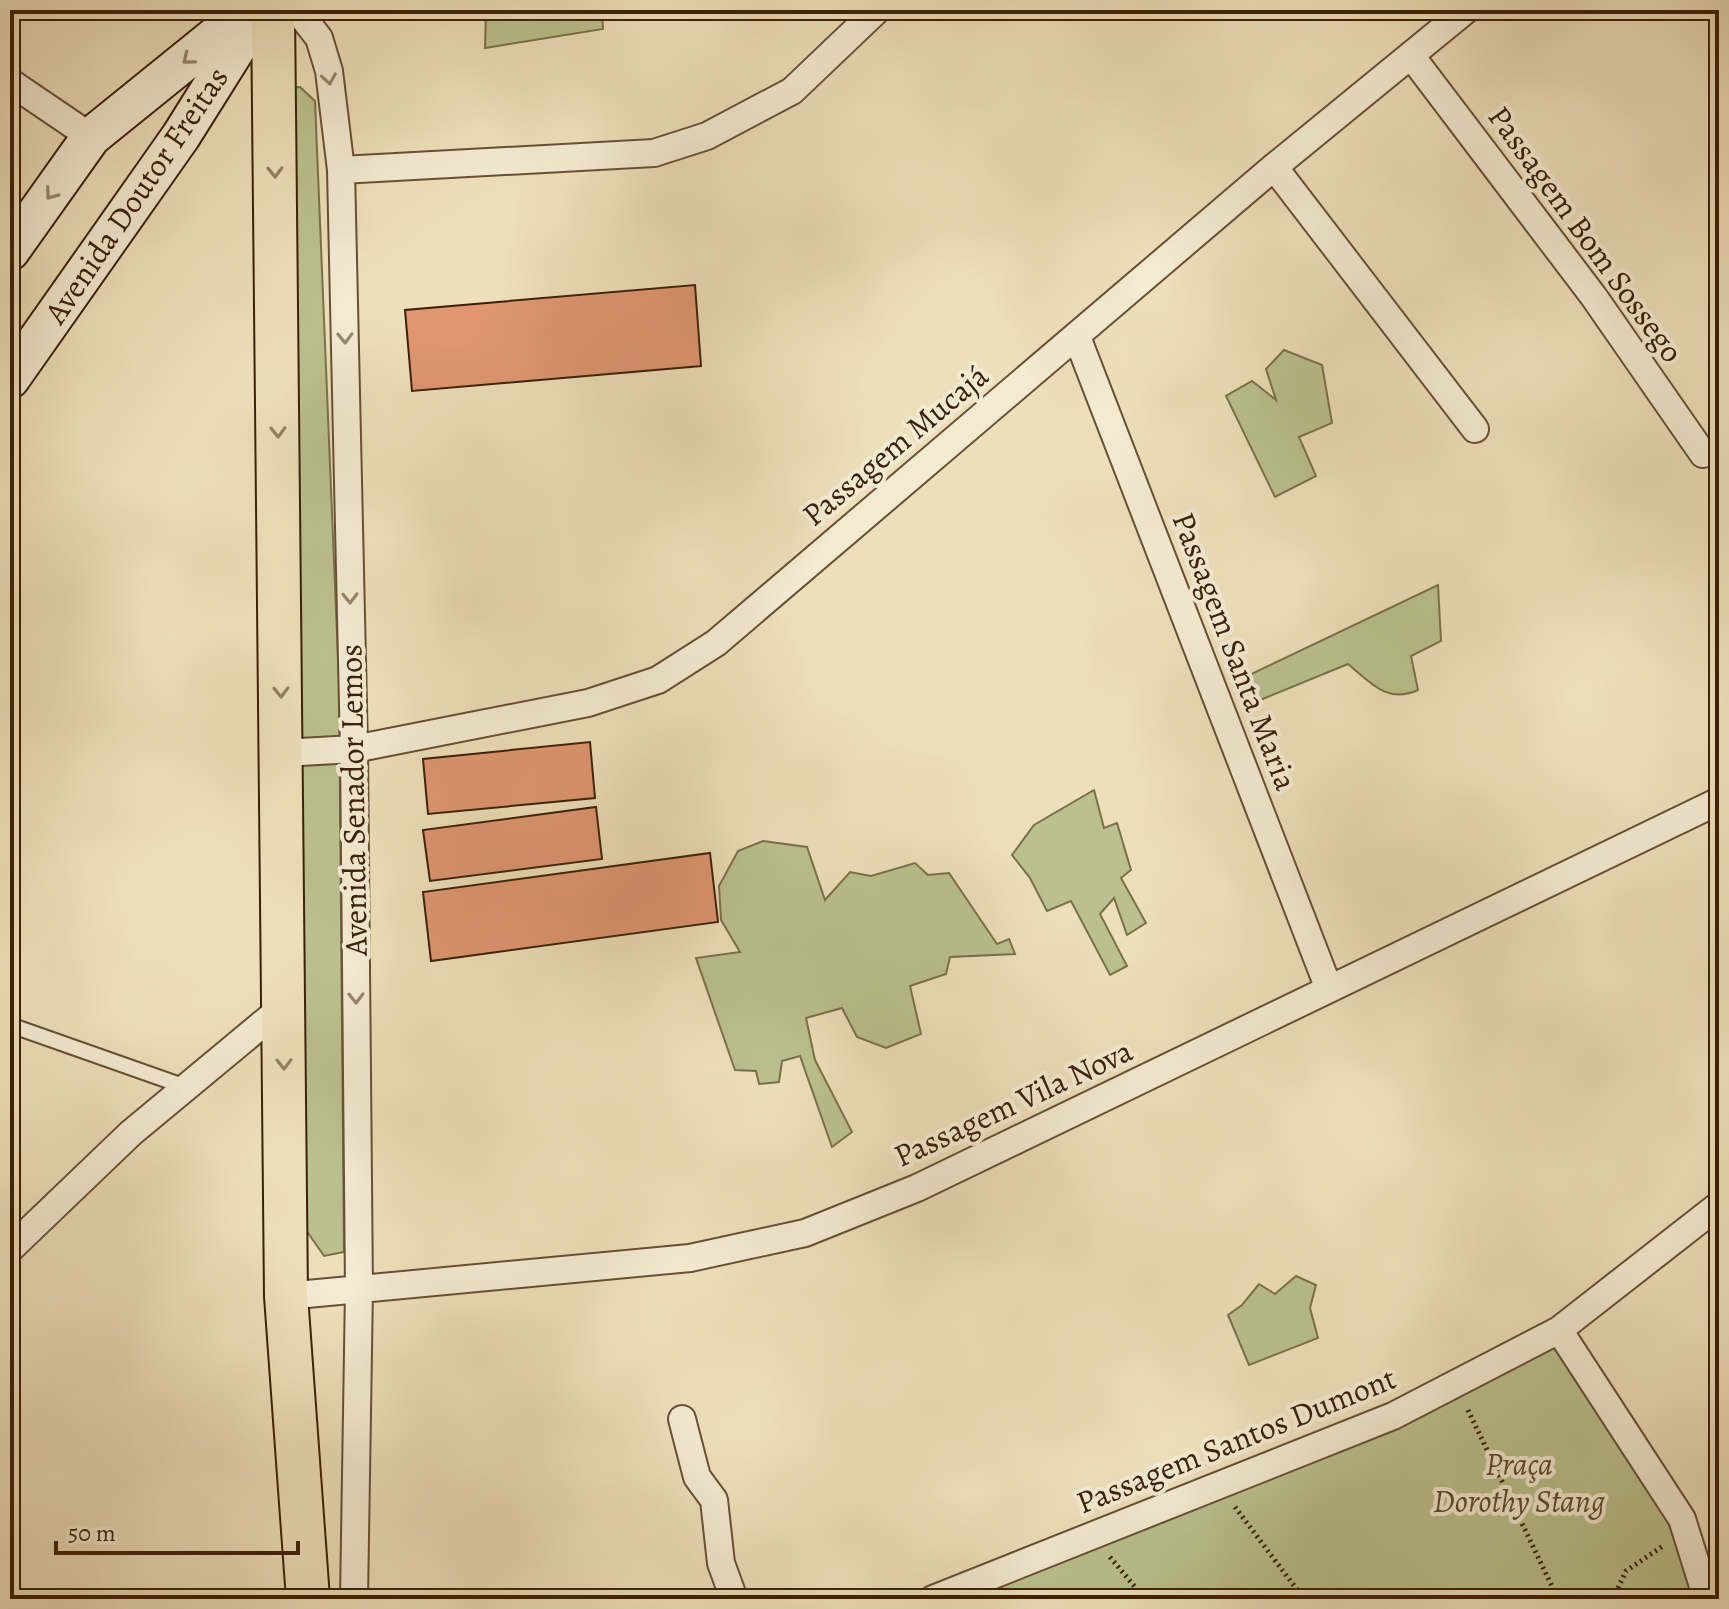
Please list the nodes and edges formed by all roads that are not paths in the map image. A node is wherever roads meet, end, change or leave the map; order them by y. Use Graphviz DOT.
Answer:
graph roads {
  1 [pos="248,10"];
  2 [pos="260,10"];
  3 [pos="273,10"];
  4 [pos="297,10"];
  5 [pos="877,10"];
  6 [pos="1466,10"];
  7 [pos="1412,57"];
  8 [pos="10,82"];
  9 [pos="91,137"];
  10 [pos="1274,167"];
  11 [pos="341,170"];
  12 [pos="10,251"];
  13 [pos="1077,337"];
  14 [pos="10,379"];
  15 [pos="1475,429"];
  16 [pos="1703,454"];
  17 [pos="354,749"];
  18 [pos="282,753"];
  19 [pos="1719,801"];
  20 [pos="1329,989"];
  21 [pos="284,1006"];
  22 [pos="10,1025"];
  23 [pos="186,1087"];
  24 [pos="1719,1205"];
  25 [pos="10,1249"];
  26 [pos="359,1289"];
  27 [pos="286,1296"];
  28 [pos="1559,1330"];
  29 [pos="682,1419"];
  30 [pos="308,1599"];
  31 [pos="354,1599"];
  32 [pos="734,1599"];
  33 [pos="933,1599"];
  34 [pos="1707,1599"];
  1 -- 9 [label="main road, Avenida Doutor Freitas, one-way"];
  2 -- 14 [label="main road, Avenida Doutor Freitas"];
  3 -- 18 [label="main road, one-way"];
  4 -- 11 [label="street, Avenida Senador Lemos, one-way"];
  5 -- 11 [label="street"];
  6 -- 7 [label="street, Passagem Mucajá"];
  7 -- 10 [label="street, Passagem Mucajá"];
  7 -- 16 [label="street, Passagem Bom Sossego"];
  8 -- 9 [label="street"];
  9 -- 12 [label="main road, Avenida Doutor Freitas, one-way"];
  10 -- 13 [label="street, Passagem Mucajá"];
  10 -- 15 [label="street"];
  11 -- 17 [label="street, Avenida Senador Lemos, one-way"];
  13 -- 17 [label="street, Passagem Mucajá"];
  13 -- 20 [label="street, Passagem Santa Maria"];
  17 -- 18 [label="street, Passagem Mucajá"];
  17 -- 26 [label="street, Avenida Senador Lemos, one-way"];
  18 -- 21 [label="main road"];
  19 -- 20 [label="street, Passagem Vila Nova"];
  20 -- 26 [label="street, Passagem Vila Nova"];
  21 -- 23 [label="street"];
  21 -- 27 [label="main road, one-way"];
  22 -- 23 [label="lane"];
  23 -- 25 [label="street"];
  24 -- 28 [label="street, Passagem Santos Dumont"];
  26 -- 27 [label="street, Passagem Vila Nova"];
  26 -- 31 [label="street, Avenida Senador Lemos"];
  27 -- 30 [label="main road"];
  28 -- 33 [label="street, Passagem Santos Dumont"];
  28 -- 34 [label="street"];
  29 -- 32 [label="street"];
}
